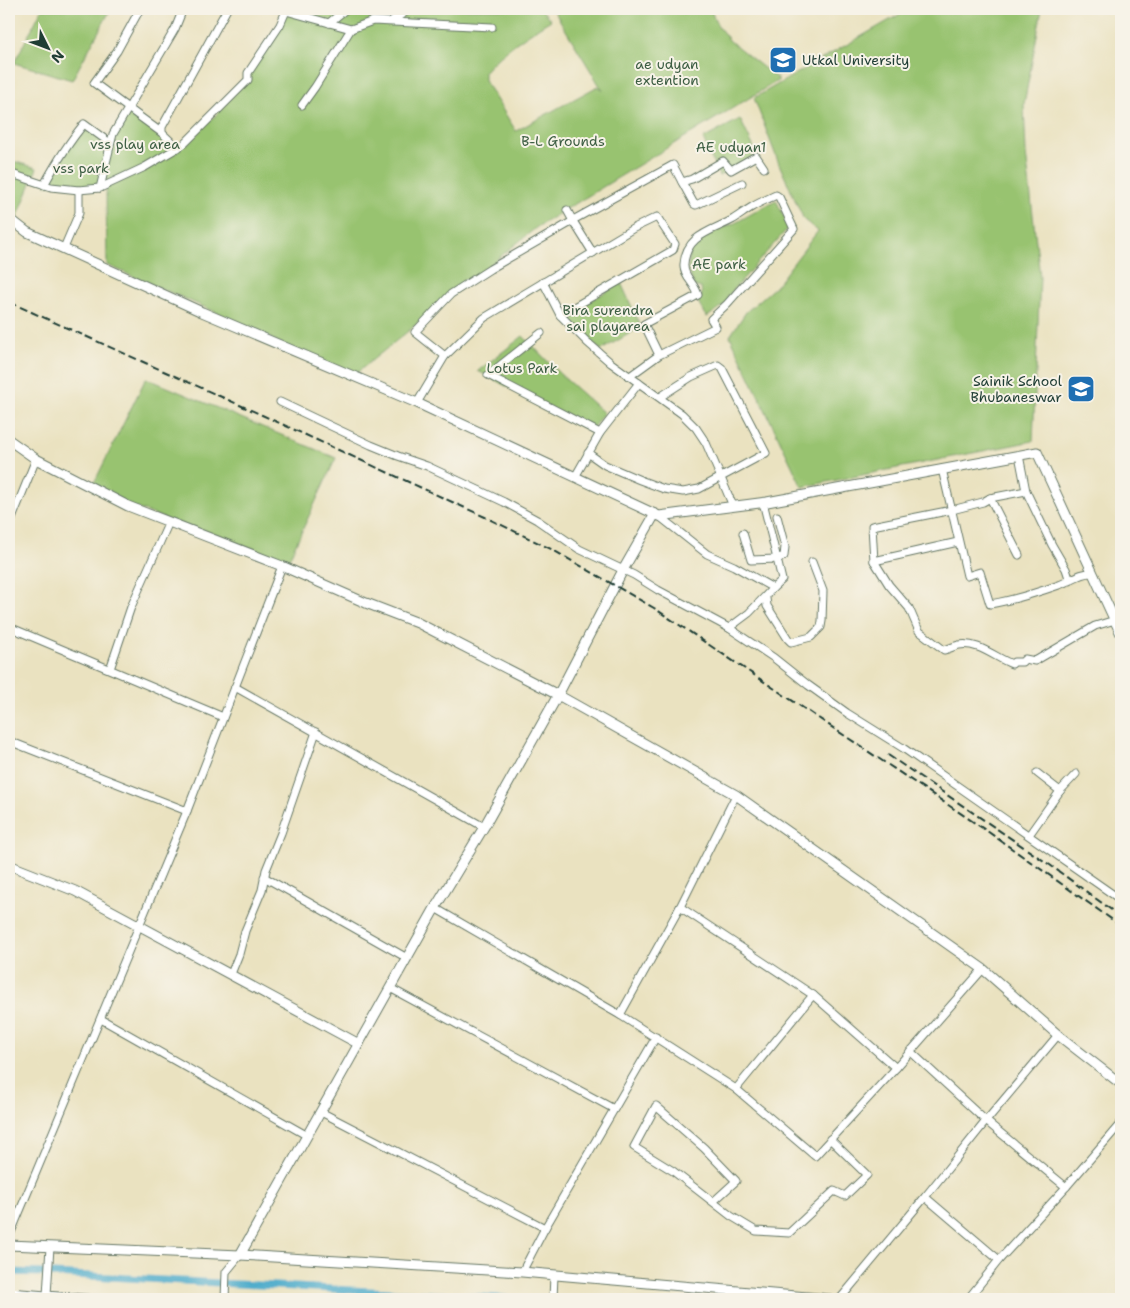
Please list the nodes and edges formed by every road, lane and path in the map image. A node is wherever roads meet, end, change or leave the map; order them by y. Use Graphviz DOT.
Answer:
graph roads {
  1 [pos="140,9"];
  2 [pos="183,9"];
  3 [pos="227,9"];
  4 [pos="346,9"];
  5 [pos="411,9"];
  6 [pos="284,10"];
  7 [pos="391,21"];
  8 [pos="329,23"];
  9 [pos="492,27"];
  10 [pos="351,29"];
  11 [pos="302,105"];
  12 [pos="127,109"];
  13 [pos="162,133"];
  14 [pos="110,142"];
  15 [pos="178,148"];
  16 [pos="764,168"];
  17 [pos="9,173"];
  18 [pos="682,182"];
  19 [pos="742,182"];
  20 [pos="44,185"];
  21 [pos="100,188"];
  22 [pos="79,190"];
  23 [pos="567,210"];
  24 [pos="9,218"];
  25 [pos="573,220"];
  26 [pos="64,248"];
  27 [pos="593,253"];
  28 [pos="543,282"];
  29 [pos="560,315"];
  30 [pos="541,333"];
  31 [pos="659,355"];
  32 [pos="445,356"];
  33 [pos="630,376"];
  34 [pos="639,383"];
  35 [pos="660,397"];
  36 [pos="280,402"];
  37 [pos="417,403"];
  38 [pos="600,433"];
  39 [pos="9,440"];
  40 [pos="588,453"];
  41 [pos="1019,455"];
  42 [pos="36,458"];
  43 [pos="942,469"];
  44 [pos="575,477"];
  45 [pos="721,477"];
  46 [pos="1026,491"];
  47 [pos="990,498"];
  48 [pos="763,502"];
  49 [pos="733,506"];
  50 [pos="952,510"];
  51 [pos="657,515"];
  52 [pos="777,516"];
  53 [pos="169,522"];
  54 [pos="9,526"];
  55 [pos="742,534"];
  56 [pos="958,542"];
  57 [pos="1019,555"];
  58 [pos="777,559"];
  59 [pos="751,560"];
  60 [pos="874,561"];
  61 [pos="812,562"];
  62 [pos="282,566"];
  63 [pos="623,570"];
  64 [pos="746,573"];
  65 [pos="1092,573"];
  66 [pos="1070,581"];
  67 [pos="773,588"];
  68 [pos="766,598"];
  69 [pos="1114,620"];
  70 [pos="9,627"];
  71 [pos="729,628"];
  72 [pos="1121,634"];
  73 [pos="110,669"];
  74 [pos="235,687"];
  75 [pos="558,695"];
  76 [pos="223,717"];
  77 [pos="316,732"];
  78 [pos="9,741"];
  79 [pos="1037,773"];
  80 [pos="1076,774"];
  81 [pos="1060,791"];
  82 [pos="736,795"];
  83 [pos="187,811"];
  84 [pos="484,827"];
  85 [pos="1029,835"];
  86 [pos="9,865"];
  87 [pos="264,877"];
  88 [pos="1121,900"];
  89 [pos="680,907"];
  90 [pos="435,908"];
  91 [pos="138,924"];
  92 [pos="407,958"];
  93 [pos="983,969"];
  94 [pos="231,974"];
  95 [pos="390,988"];
  96 [pos="813,996"];
  97 [pos="620,1015"];
  98 [pos="101,1019"];
  99 [pos="1058,1035"];
  100 [pos="656,1037"];
  101 [pos="359,1044"];
  102 [pos="910,1051"];
  103 [pos="896,1068"];
  104 [pos="1121,1084"];
  105 [pos="736,1089"];
  106 [pos="614,1109"];
  107 [pos="321,1112"];
  108 [pos="986,1120"];
  109 [pos="1121,1123"];
  110 [pos="306,1135"];
  111 [pos="830,1139"];
  112 [pos="1066,1187"];
  113 [pos="924,1196"];
  114 [pos="713,1202"];
  115 [pos="545,1228"];
  116 [pos="9,1237"];
  117 [pos="9,1245"];
  118 [pos="50,1247"];
  119 [pos="240,1255"];
  120 [pos="999,1260"];
  121 [pos="522,1272"];
  122 [pos="554,1275"];
  123 [pos="9,1292"];
  124 [pos="47,1295"];
  125 [pos="96,1299"];
  126 [pos="225,1299"];
  127 [pos="553,1299"];
  128 [pos="830,1299"];
  129 [pos="840,1299"];
  130 [pos="968,1299"];
  1 -- 12 [label="street"];
  2 -- 12 [label="street"];
  3 -- 13 [label="street"];
  4 -- 8 [label="street"];
  5 -- 7 [label="street"];
  6 -- 8 [label="street"];
  6 -- 15 [label="street"];
  7 -- 9 [label="street"];
  7 -- 10 [label="street"];
  8 -- 10 [label="street"];
  10 -- 11 [label="street"];
  12 -- 13 [label="street"];
  12 -- 14 [label="street"];
  13 -- 15 [label="street"];
  14 -- 20 [label="street"];
  14 -- 21 [label="street"];
  15 -- 21 [label="street"];
  16 -- 18 [label="street"];
  17 -- 20 [label="street"];
  18 -- 19 [label="street"];
  18 -- 25 [label="street"];
  20 -- 22 [label="street"];
  21 -- 22 [label="street"];
  22 -- 26 [label="street"];
  23 -- 25 [label="street"];
  24 -- 26 [label="street"];
  25 -- 27 [label="street"];
  25 -- 32 [label="street"];
  26 -- 37 [label="street"];
  27 -- 28 [label="street"];
  27 -- 29 [label="street"];
  28 -- 29 [label="street"];
  28 -- 32 [label="street"];
  29 -- 33 [label="street"];
  30 -- 38 [label="street"];
  31 -- 31 [label="street"];
  31 -- 33 [label="street"];
  32 -- 37 [label="street"];
  33 -- 34 [label="street"];
  34 -- 35 [label="street"];
  34 -- 38 [label="street"];
  35 -- 45 [label="street"];
  35 -- 45 [label="street"];
  36 -- 63 [label="street"];
  37 -- 44 [label="street"];
  38 -- 40 [label="street"];
  39 -- 42 [label="street"];
  40 -- 44 [label="street"];
  40 -- 45 [label="street"];
  41 -- 43 [label="street"];
  41 -- 46 [label="street"];
  41 -- 65 [label="street"];
  42 -- 53 [label="street"];
  42 -- 54 [label="street"];
  43 -- 48 [label="street"];
  43 -- 50 [label="street"];
  44 -- 51 [label="street"];
  45 -- 49 [label="street"];
  46 -- 47 [label="street"];
  46 -- 66 [label="street"];
  47 -- 50 [label="street"];
  47 -- 57 [label="street"];
  48 -- 49 [label="street"];
  48 -- 58 [label="street"];
  49 -- 51 [label="street"];
  50 -- 56 [label="street"];
  50 -- 60 [label="street"];
  51 -- 63 [label="street"];
  51 -- 64 [label="street"];
  52 -- 58 [label="street"];
  53 -- 62 [label="street"];
  53 -- 73 [label="street"];
  55 -- 59 [label="street"];
  56 -- 60 [label="street"];
  56 -- 66 [label="street"];
  58 -- 59 [label="street"];
  58 -- 67 [label="street"];
  59 -- 64 [label="street"];
  60 -- 69 [label="street"];
  61 -- 68 [label="street"];
  62 -- 74 [label="street"];
  62 -- 75 [label="street"];
  63 -- 71 [label="street"];
  63 -- 75 [label="street"];
  64 -- 67 [label="street"];
  65 -- 66 [label="street"];
  65 -- 69 [label="street"];
  67 -- 68 [label="street"];
  68 -- 71 [label="street"];
  69 -- 72 [label="street"];
  70 -- 73 [label="street"];
  71 -- 85 [label="street"];
  73 -- 76 [label="street"];
  74 -- 76 [label="street"];
  74 -- 77 [label="street"];
  75 -- 82 [label="street"];
  75 -- 84 [label="street"];
  76 -- 83 [label="street"];
  77 -- 84 [label="street"];
  77 -- 87 [label="street"];
  78 -- 83 [label="street"];
  79 -- 81 [label="street"];
  80 -- 81 [label="street"];
  81 -- 85 [label="street"];
  82 -- 89 [label="street"];
  82 -- 93 [label="street"];
  83 -- 91 [label="street"];
  84 -- 90 [label="street"];
  85 -- 88 [label="street"];
  86 -- 91 [label="street"];
  87 -- 92 [label="street"];
  87 -- 94 [label="street"];
  89 -- 96 [label="street"];
  89 -- 97 [label="street"];
  90 -- 92 [label="street"];
  90 -- 97 [label="street"];
  91 -- 94 [label="street"];
  91 -- 98 [label="street"];
  92 -- 95 [label="street"];
  93 -- 99 [label="street"];
  93 -- 102 [label="street"];
  94 -- 101 [label="street"];
  95 -- 101 [label="street"];
  95 -- 106 [label="street"];
  96 -- 103 [label="street"];
  96 -- 105 [label="street"];
  97 -- 100 [label="street"];
  98 -- 110 [label="street"];
  98 -- 116 [label="street"];
  99 -- 104 [label="street"];
  99 -- 108 [label="street"];
  100 -- 105 [label="street"];
  100 -- 106 [label="street"];
  101 -- 107 [label="street"];
  102 -- 103 [label="street"];
  102 -- 108 [label="street"];
  103 -- 111 [label="street"];
  105 -- 111 [label="street"];
  106 -- 115 [label="street"];
  107 -- 110 [label="street"];
  107 -- 115 [label="street"];
  108 -- 112 [label="street"];
  108 -- 113 [label="street"];
  109 -- 112 [label="street"];
  110 -- 119 [label="street"];
  111 -- 114 [label="street"];
  112 -- 120 [label="street"];
  113 -- 120 [label="street"];
  113 -- 129 [label="street"];
  114 -- 114 [label="street"];
  115 -- 121 [label="street"];
  117 -- 118 [label="street"];
  118 -- 119 [label="street"];
  118 -- 124 [label="street"];
  119 -- 121 [label="street"];
  119 -- 126 [label="street"];
  120 -- 130 [label="street"];
  121 -- 122 [label="street"];
  122 -- 127 [label="street"];
  122 -- 128 [label="street"];
  123 -- 124 [label="street"];
  124 -- 125 [label="street"];
}
